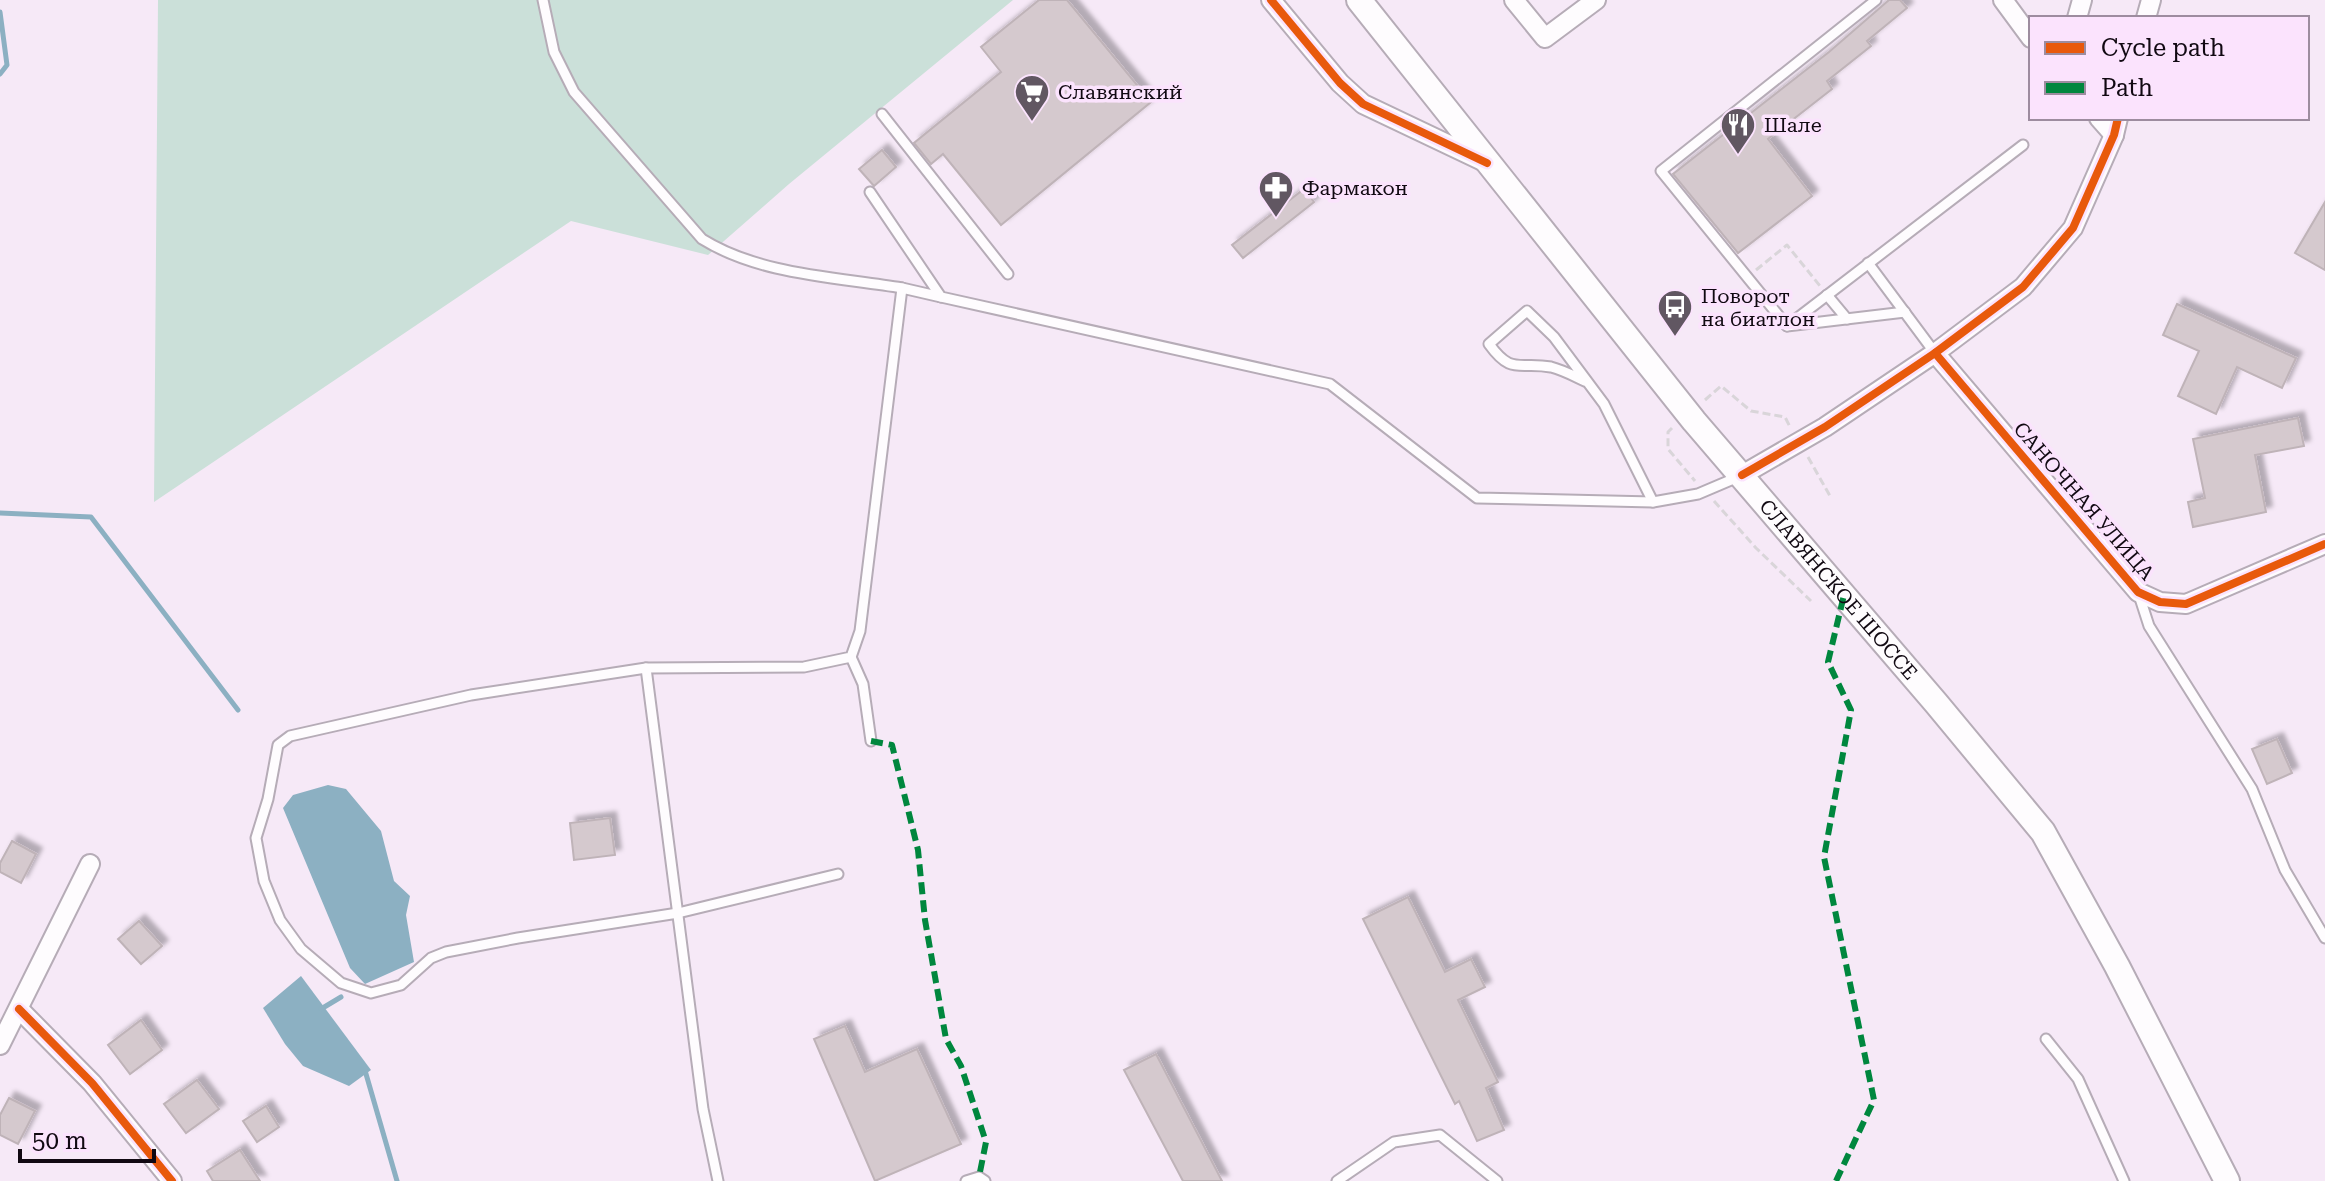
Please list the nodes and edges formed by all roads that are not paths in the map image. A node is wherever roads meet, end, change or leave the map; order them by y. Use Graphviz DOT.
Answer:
graph roads {
  1 [pos="543,0"];
  2 [pos="1271,0"];
  3 [pos="1359,0"];
  4 [pos="1514,0"];
  5 [pos="1596,0"];
  6 [pos="1876,0"];
  7 [pos="2003,0"];
  8 [pos="2029,35"];
  9 [pos="882,114"];
  10 [pos="2116,126"];
  11 [pos="2023,145"];
  12 [pos="1487,163"];
  13 [pos="870,192"];
  14 [pos="1868,263"];
  15 [pos="1008,274"];
  16 [pos="902,288"];
  17 [pos="1827,295"];
  18 [pos="941,297"];
  19 [pos="1905,312"];
  20 [pos="1847,319"];
  21 [pos="1787,326"];
  22 [pos="1935,353"];
  23 [pos="1587,382"];
  24 [pos="1742,475"];
  25 [pos="1653,502"];
  26 [pos="2325,544"];
  27 [pos="2138,592"];
  28 [pos="851,657"];
  29 [pos="646,668"];
  30 [pos="871,741"];
  31 [pos="90,864"];
  32 [pos="838,874"];
  33 [pos="678,913"];
  34 [pos="2325,938"];
  35 [pos="19,1009"];
  36 [pos="2046,1039"];
  37 [pos="0,1045"];
  38 [pos="172,1181"];
  39 [pos="718,1181"];
  40 [pos="966,1181"];
  41 [pos="985,1181"];
  42 [pos="1337,1181"];
  43 [pos="1497,1181"];
  44 [pos="2124,1181"];
  45 [pos="2227,1181"];
  1 -- 16 [label="lane"];
  2 -- 12 [label="street"];
  3 -- 12 [label="main road, СЛАВЯНСКОЕ ШОССЕ"];
  4 -- 5 [label="street"];
  6 -- 21 [label="lane"];
  7 -- 8 [label="street"];
  9 -- 15 [label="lane"];
  10 -- 22 [label="street"];
  11 -- 14 [label="lane"];
  12 -- 24 [label="main road, СЛАВЯНСКОЕ ШОССЕ"];
  13 -- 18 [label="lane"];
  14 -- 17 [label="lane"];
  14 -- 19 [label="lane"];
  16 -- 18 [label="lane"];
  16 -- 28 [label="lane"];
  17 -- 20 [label="lane"];
  17 -- 21 [label="lane"];
  18 -- 25 [label="lane"];
  19 -- 20 [label="lane"];
  19 -- 22 [label="lane"];
  20 -- 21 [label="lane"];
  22 -- 24 [label="street"];
  22 -- 27 [label="street, САНОЧНАЯ УЛИЦА"];
  23 -- 23 [label="lane"];
  23 -- 25 [label="lane"];
  24 -- 25 [label="lane"];
  24 -- 45 [label="main road, СЛАВЯНСКОЕ ШОССЕ"];
  26 -- 27 [label="street, САНОЧНАЯ УЛИЦА"];
  27 -- 34 [label="lane"];
  28 -- 29 [label="lane"];
  28 -- 30 [label="lane"];
  29 -- 33 [label="lane"];
  29 -- 33 [label="lane"];
  31 -- 35 [label="street"];
  32 -- 33 [label="lane"];
  33 -- 39 [label="lane"];
  35 -- 37 [label="street"];
  35 -- 38 [label="street"];
  36 -- 44 [label="lane"];
  40 -- 41 [label="lane"];
  42 -- 43 [label="lane"];
}
